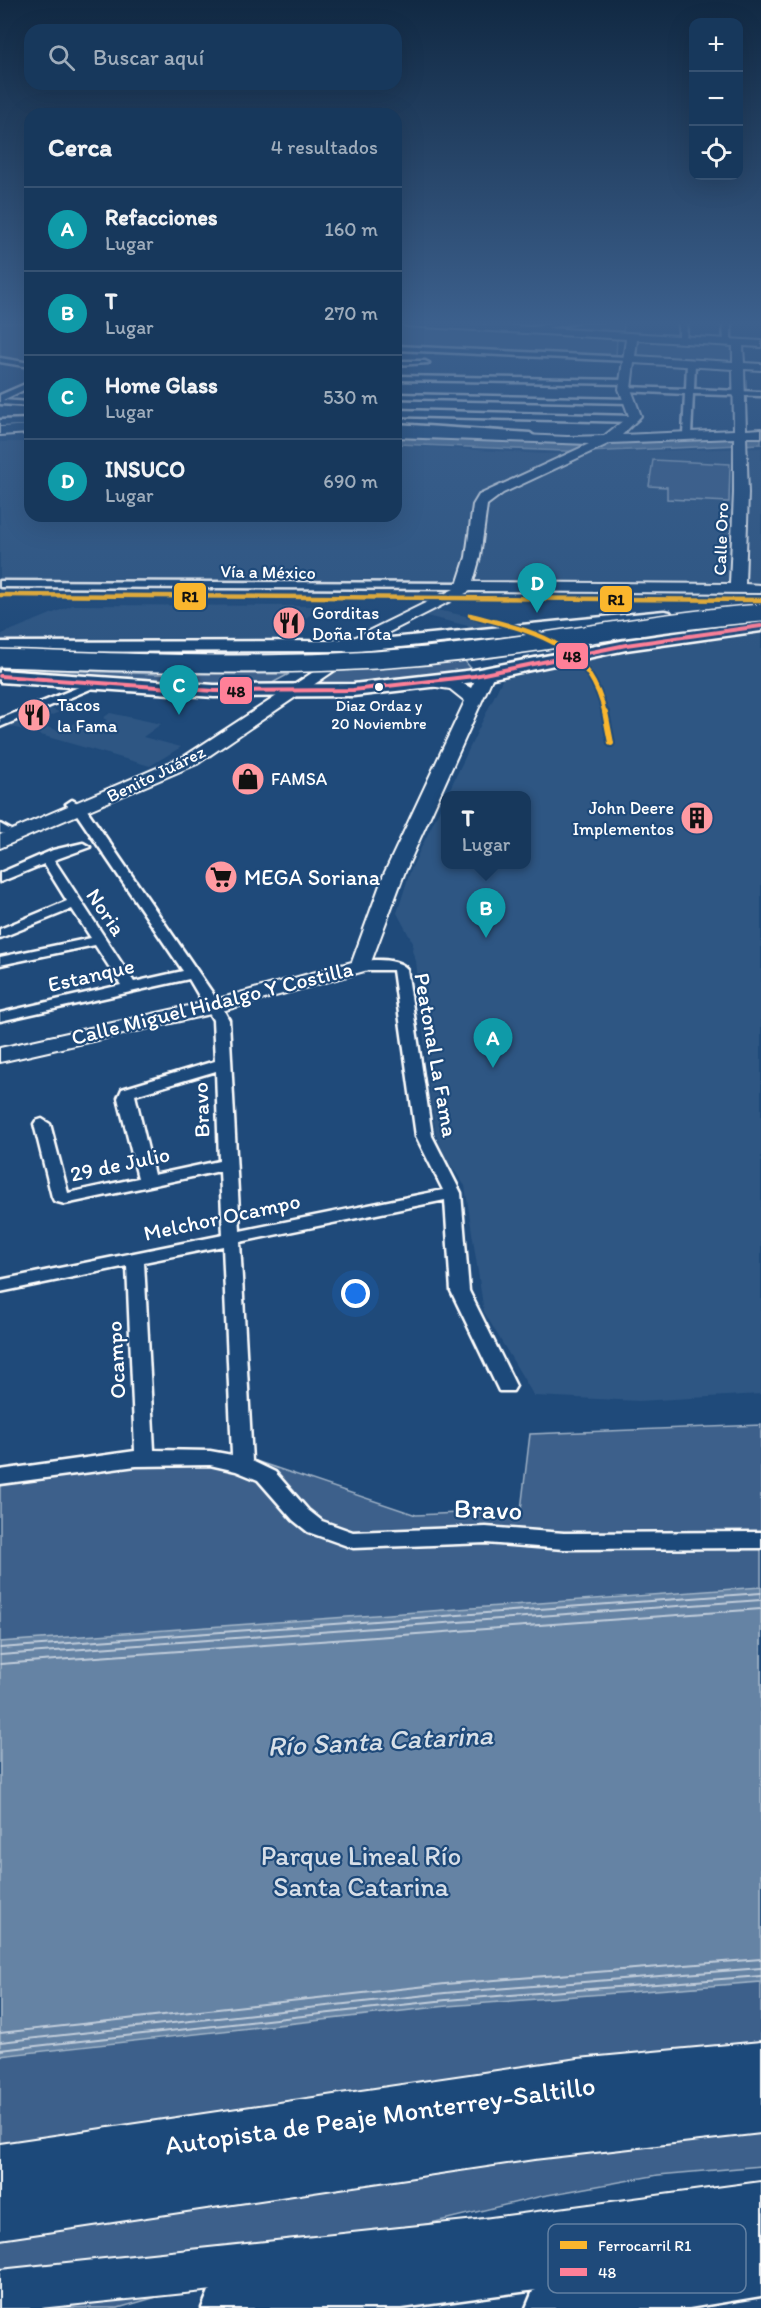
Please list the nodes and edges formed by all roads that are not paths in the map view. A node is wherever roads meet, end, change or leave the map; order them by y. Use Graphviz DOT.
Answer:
graph roads {
  1 [pos="458,431"];
  2 [pos="620,431"];
  3 [pos="628,431"];
  4 [pos="739,431"];
  5 [pos="761,431"];
  6 [pos="402,433"];
  7 [pos="496,433"];
  8 [pos="687,433"];
  9 [pos="739,437"];
  10 [pos="596,441"];
  11 [pos="0,586"];
  12 [pos="464,588"];
  13 [pos="737,589"];
  14 [pos="761,589"];
  15 [pos="761,608"];
  16 [pos="761,614"];
  17 [pos="761,620"];
  18 [pos="586,623"];
  19 [pos="394,625"];
  20 [pos="761,626"];
  21 [pos="429,640"];
  22 [pos="626,645"];
  23 [pos="360,646"];
  24 [pos="0,647"];
  25 [pos="282,647"];
  26 [pos="217,648"];
  27 [pos="0,658"];
  28 [pos="0,666"];
  29 [pos="486,674"];
  30 [pos="0,676"];
  31 [pos="429,682"];
  32 [pos="96,683"];
  33 [pos="272,692"];
  34 [pos="292,692"];
  35 [pos="474,704"];
  36 [pos="0,723"];
  37 [pos="146,776"];
  38 [pos="76,807"];
  39 [pos="1,833"];
  40 [pos="83,847"];
  41 [pos="47,859"];
  42 [pos="0,878"];
  43 [pos="75,903"];
  44 [pos="0,934"];
  45 [pos="100,940"];
  46 [pos="0,961"];
  47 [pos="362,966"];
  48 [pos="191,974"];
  49 [pos="130,988"];
  50 [pos="215,1007"];
  51 [pos="0,1017"];
  52 [pos="0,1054"];
  53 [pos="223,1064"];
  54 [pos="42,1124"];
  55 [pos="228,1164"];
  56 [pos="147,1181"];
  57 [pos="453,1193"];
  58 [pos="231,1238"];
  59 [pos="135,1258"];
  60 [pos="0,1286"];
  61 [pos="506,1386"];
  62 [pos="144,1459"];
  63 [pos="242,1462"];
  64 [pos="0,1477"];
  65 [pos="761,1540"];
  66 [pos="761,2067"];
  67 [pos="761,2108"];
  68 [pos="0,2170"];
  69 [pos="761,2202"];
  70 [pos="0,2212"];
  71 [pos="614,2224"];
  72 [pos="548,2231"];
  73 [pos="761,2236"];
  74 [pos="746,2238"];
  75 [pos="548,2265"];
  76 [pos="761,2272"];
  77 [pos="746,2275"];
  78 [pos="0,2291"];
  79 [pos="638,2293"];
  80 [pos="226,2308"];
  81 [pos="550,2308"];
  1 -- 7 [label="street"];
  2 -- 10 [label="street"];
  3 -- 8 [label="street"];
  4 -- 9 [label="street, Calle Oro"];
  5 -- 9 [label="street"];
  6 -- 10 [label="street"];
  7 -- 10 [label="street"];
  8 -- 9 [label="street"];
  8 -- 10 [label="street"];
  9 -- 13 [label="street, Calle Oro"];
  10 -- 12 [label="street"];
  11 -- 12 [label="street, Vía a México"];
  12 -- 13 [label="street"];
  12 -- 19 [label="street"];
  13 -- 14 [label="street"];
  15 -- 18 [label="main road"];
  16 -- 27 [label="main road, bridge"];
  17 -- 28 [label="main road"];
  18 -- 21 [label="main road"];
  18 -- 22 [label="main road"];
  18 -- 29 [label="main road"];
  19 -- 21 [label="street"];
  19 -- 23 [label="street, Benito Juárez"];
  19 -- 26 [label="street"];
  20 -- 22 [label="main road"];
  21 -- 23 [label="main road"];
  22 -- 29 [label="main road"];
  23 -- 25 [label="main road"];
  23 -- 34 [label="street, Benito Juárez"];
  24 -- 26 [label="main road"];
  25 -- 26 [label="main road"];
  25 -- 33 [label="main road"];
  29 -- 31 [label="main road"];
  29 -- 35 [label="street, Calle Miguel Hidalgo Y Costilla"];
  30 -- 32 [label="main road"];
  31 -- 34 [label="main road"];
  31 -- 35 [label="street"];
  32 -- 33 [label="main road"];
  32 -- 36 [label="street"];
  33 -- 34 [label="main road"];
  33 -- 37 [label="street, Benito Juárez"];
  34 -- 37 [label="street, Benito Juárez"];
  35 -- 47 [label="street, Calle Miguel Hidalgo Y Costilla"];
  37 -- 38 [label="street, Benito Juárez"];
  38 -- 39 [label="street, Benito Juárez"];
  38 -- 48 [label="street, Bravo"];
  40 -- 41 [label="street"];
  41 -- 42 [label="street"];
  41 -- 43 [label="street, Noria"];
  43 -- 44 [label="street"];
  43 -- 45 [label="street, Noria"];
  45 -- 46 [label="street"];
  45 -- 49 [label="street, Noria"];
  47 -- 50 [label="street, Calle Miguel Hidalgo Y Costilla"];
  47 -- 57 [label="street, Peatonal La Fama"];
  48 -- 49 [label="street, Estanque"];
  48 -- 50 [label="street, Bravo"];
  49 -- 51 [label="street, Estanque"];
  50 -- 52 [label="street, Calle Miguel Hidalgo Y Costilla"];
  50 -- 53 [label="street, Bravo"];
  53 -- 55 [label="street, Bravo"];
  53 -- 56 [label="street"];
  54 -- 56 [label="street, 29 de Julio"];
  55 -- 56 [label="street, 29 de Julio"];
  55 -- 58 [label="street, Bravo"];
  57 -- 58 [label="street, Melchor Ocampo"];
  57 -- 61 [label="street, Peatonal La Fama"];
  58 -- 59 [label="street, Melchor Ocampo"];
  58 -- 63 [label="street, Bravo"];
  59 -- 60 [label="street, Melchor Ocampo"];
  59 -- 62 [label="street, Ocampo"];
  62 -- 63 [label="street, Bravo"];
  62 -- 64 [label="street, Bravo"];
  63 -- 65 [label="street, Bravo"];
  66 -- 68 [label="highway, Autopista de Peaje Monterrey-Saltillo"];
  67 -- 70 [label="highway, Autopista de Peaje Monterrey-Saltillo"];
  69 -- 71 [label="street"];
  72 -- 78 [label="street"];
  73 -- 74 [label="main road"];
  75 -- 80 [label="main road"];
  76 -- 77 [label="main road"];
  79 -- 81 [label="main road"];
}
